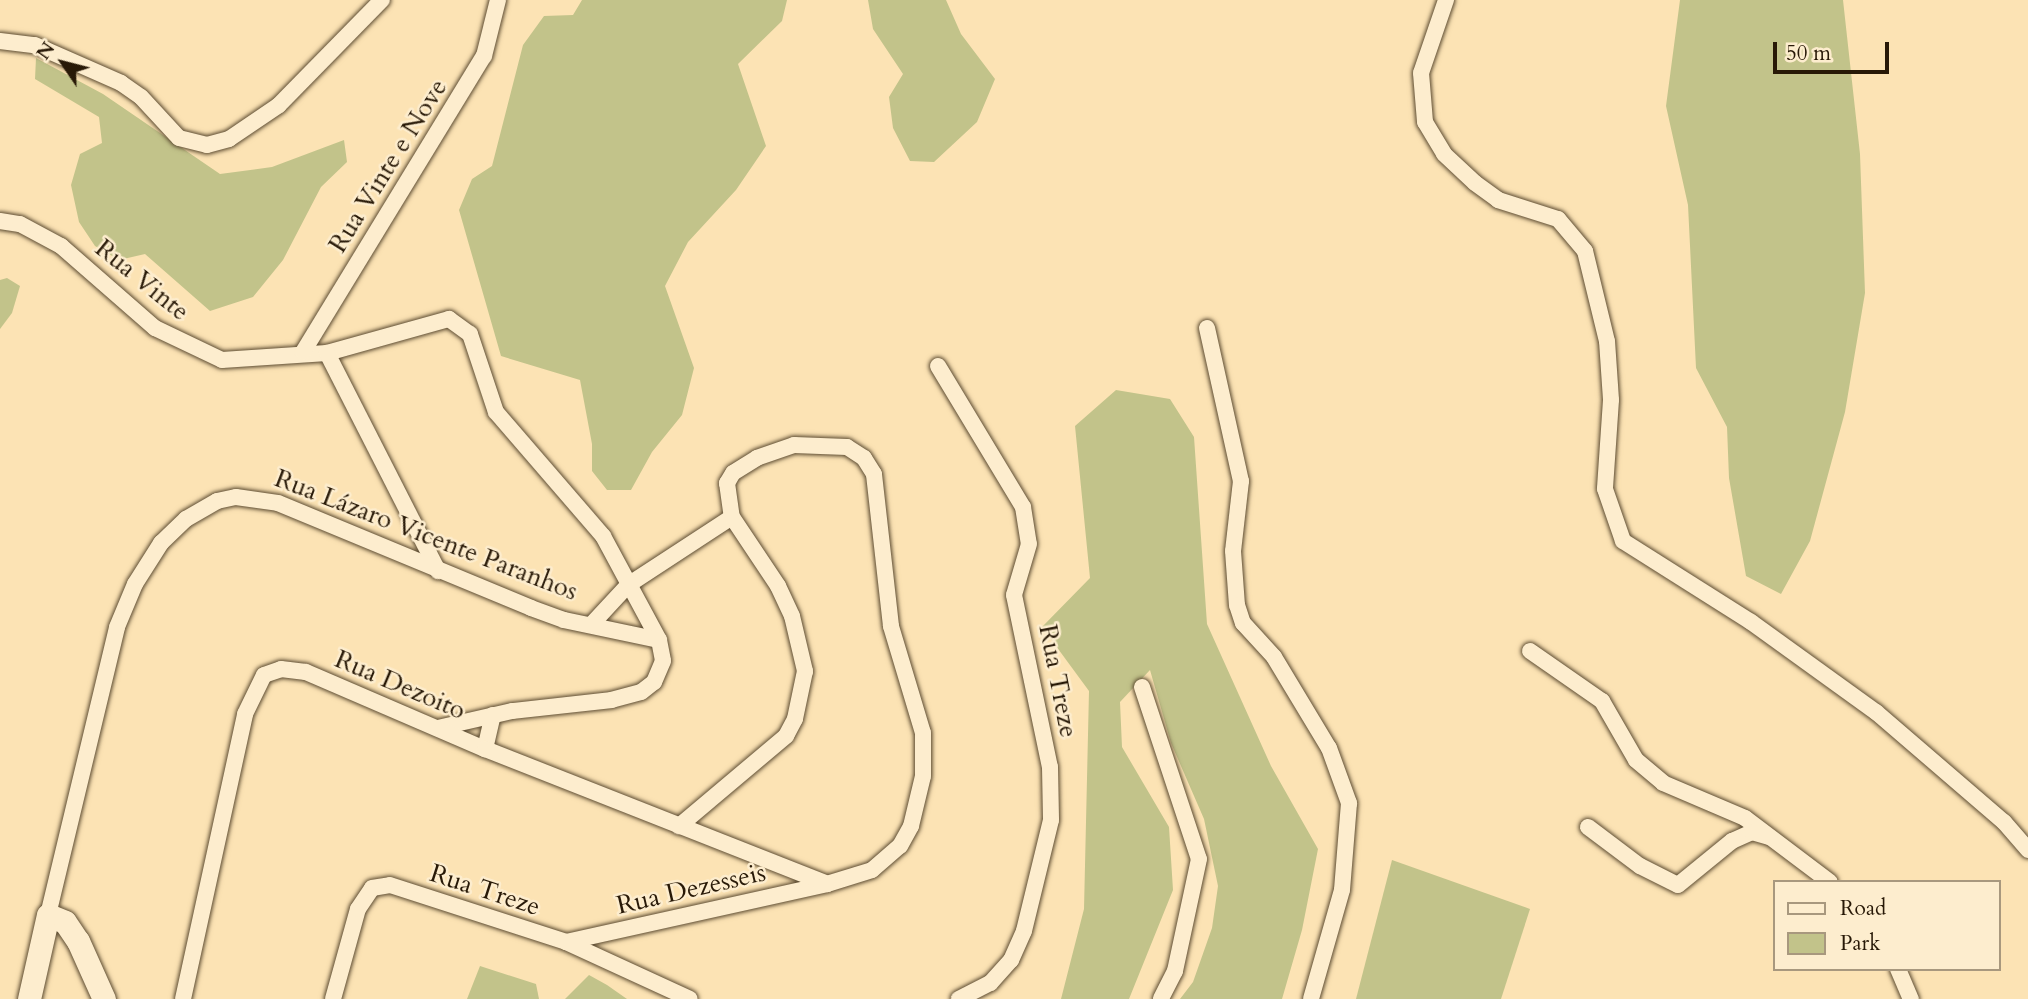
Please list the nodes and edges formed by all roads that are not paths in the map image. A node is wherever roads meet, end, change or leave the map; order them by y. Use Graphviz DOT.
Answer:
graph roads {
  1 [pos="382,0"];
  2 [pos="498,0"];
  3 [pos="1446,0"];
  4 [pos="0,41"];
  5 [pos="0,221"];
  6 [pos="1207,328"];
  7 [pos="303,352"];
  8 [pos="327,353"];
  9 [pos="938,366"];
  10 [pos="732,517"];
  11 [pos="439,570"];
  12 [pos="628,585"];
  13 [pos="591,625"];
  14 [pos="659,640"];
  15 [pos="1530,651"];
  16 [pos="1142,687"];
  17 [pos="493,715"];
  18 [pos="438,728"];
  19 [pos="485,749"];
  20 [pos="679,826"];
  21 [pos="1588,827"];
  22 [pos="1772,837"];
  23 [pos="2028,850"];
  24 [pos="1827,880"];
  25 [pos="827,884"];
  26 [pos="48,915"];
  27 [pos="566,942"];
  28 [pos="1899,971"];
  29 [pos="29,999"];
  30 [pos="104,999"];
  31 [pos="183,999"];
  32 [pos="333,999"];
  33 [pos="690,999"];
  34 [pos="959,999"];
  35 [pos="1161,999"];
  36 [pos="1311,999"];
  37 [pos="1912,999"];
  1 -- 4 [label="street"];
  2 -- 7 [label="street, Rua Vinte e Nove"];
  3 -- 23 [label="street"];
  5 -- 7 [label="street, Rua Vinte"];
  6 -- 36 [label="street"];
  7 -- 8 [label="street, Rua Vinte"];
  8 -- 11 [label="street"];
  8 -- 12 [label="street, Rua Vinte"];
  9 -- 34 [label="street, Rua Treze"];
  10 -- 12 [label="street"];
  10 -- 20 [label="street"];
  10 -- 25 [label="street, Rua Dezesseis"];
  11 -- 13 [label="street, Rua Lázaro Vicente Paranhos"];
  11 -- 26 [label="street, Rua Lázaro Vicente Paranhos"];
  12 -- 13 [label="street"];
  12 -- 14 [label="street, Rua Vinte"];
  13 -- 14 [label="street, Rua Lázaro Vicente Paranhos"];
  14 -- 17 [label="street"];
  15 -- 22 [label="street"];
  16 -- 35 [label="street"];
  17 -- 18 [label="street"];
  17 -- 19 [label="street"];
  18 -- 19 [label="street, Rua Dezoito"];
  18 -- 31 [label="street, Rua Dezoito"];
  19 -- 20 [label="street, Rua Dezoito"];
  20 -- 25 [label="street, Rua Dezoito"];
  21 -- 22 [label="street"];
  22 -- 24 [label="street"];
  25 -- 27 [label="street, Rua Dezesseis"];
  26 -- 29 [label="street, Rua Lázaro Vicente Paranhos"];
  26 -- 30 [label="street"];
  27 -- 32 [label="street, Rua Treze"];
  27 -- 33 [label="street, Rua Treze"];
  28 -- 37 [label="street"];
}
